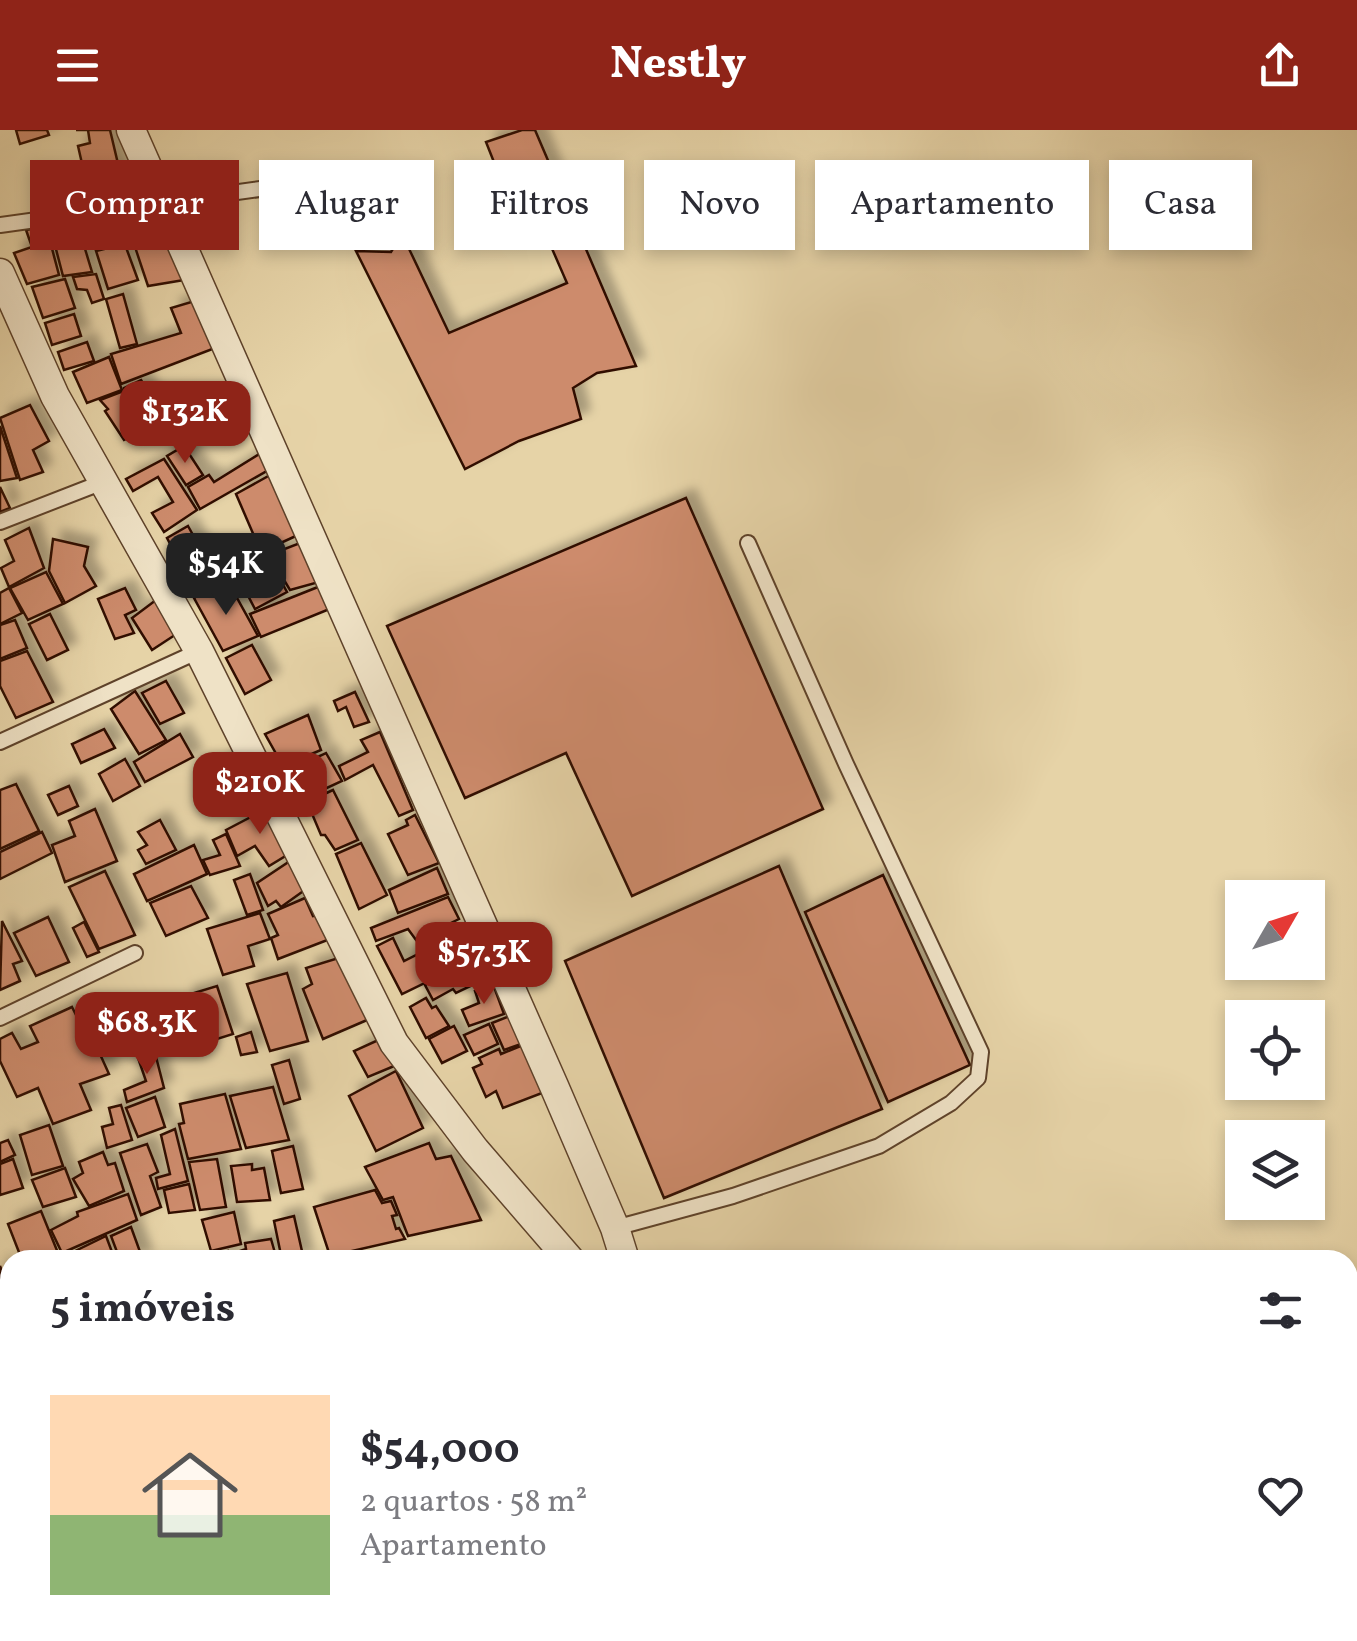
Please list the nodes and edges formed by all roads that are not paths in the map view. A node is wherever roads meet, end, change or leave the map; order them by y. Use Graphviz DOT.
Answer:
graph roads {
  1 [pos="131,130"];
  2 [pos="144,160"];
  3 [pos="30,221"];
  4 [pos="0,225"];
  5 [pos="184,250"];
  6 [pos="0,274"];
  7 [pos="103,482"];
  8 [pos="0,522"];
  9 [pos="748,544"];
  10 [pos="199,651"];
  11 [pos="0,742"];
  12 [pos="135,953"];
  13 [pos="0,1018"];
  14 [pos="616,1228"];
  15 [pos="561,1250"];
  16 [pos="622,1250"];
  1 -- 2 [label="street"];
  3 -- 4 [label="lane"];
  5 -- 14 [label="street"];
  6 -- 7 [label="street"];
  7 -- 8 [label="lane"];
  7 -- 10 [label="street"];
  9 -- 14 [label="lane"];
  10 -- 11 [label="lane"];
  10 -- 15 [label="street"];
  12 -- 13 [label="lane"];
  14 -- 16 [label="street"];
}
